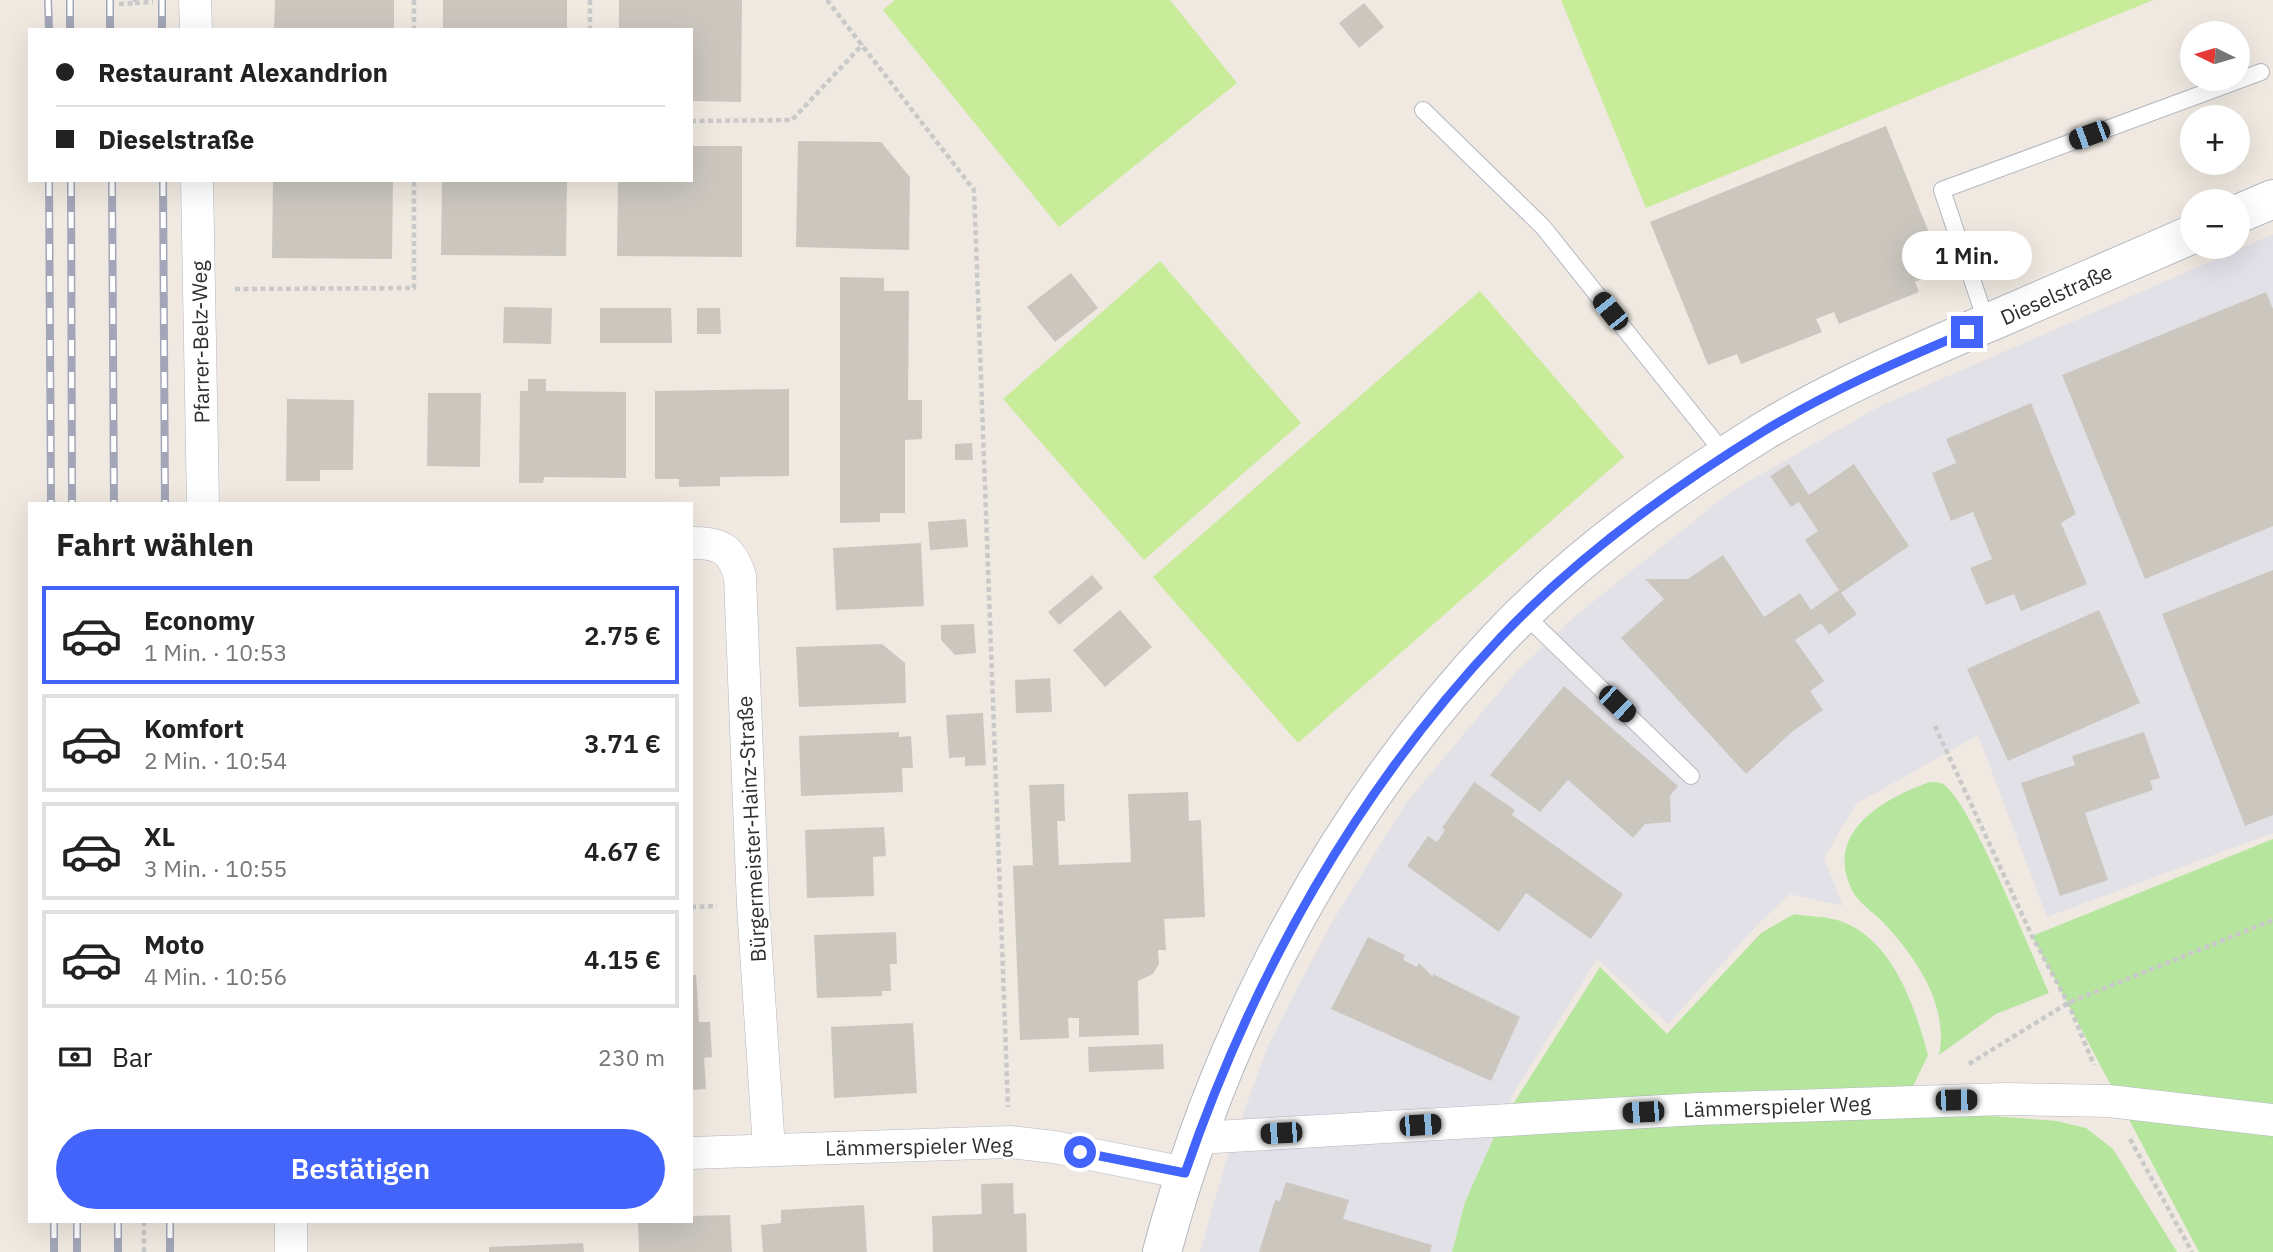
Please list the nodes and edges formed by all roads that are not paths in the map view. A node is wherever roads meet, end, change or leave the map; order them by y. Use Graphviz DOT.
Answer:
graph roads {
  1 [pos="195,0"];
  2 [pos="196,28"];
  3 [pos="2261,72"];
  4 [pos="1423,110"];
  5 [pos="197,182"];
  6 [pos="2273,199"];
  7 [pos="2250,209"];
  8 [pos="2180,240"];
  9 [pos="1987,324"];
  10 [pos="1726,456"];
  11 [pos="203,502"];
  12 [pos="693,543"];
  13 [pos="1524,614"];
  14 [pos="1691,776"];
  15 [pos="2273,1120"];
  16 [pos="769,1149"];
  17 [pos="693,1153"];
  18 [pos="1191,1155"];
  19 [pos="291,1223"];
  20 [pos="291,1252"];
  21 [pos="1162,1252"];
  1 -- 2 [label="street"];
  3 -- 9 [label="lane"];
  4 -- 10 [label="lane"];
  5 -- 11 [label="street, Pfarrer-Belz-Weg"];
  6 -- 7 [label="street"];
  8 -- 9 [label="street, Dieselstraße"];
  9 -- 10 [label="street, Dieselstraße"];
  10 -- 13 [label="street, Dieselstraße"];
  12 -- 16 [label="street, Bürgermeister-Hainz-Straße"];
  13 -- 14 [label="lane"];
  13 -- 18 [label="street, Dieselstraße"];
  15 -- 18 [label="street, Lämmerspieler Weg"];
  16 -- 17 [label="street, Lämmerspieler Weg"];
  16 -- 18 [label="street, Lämmerspieler Weg"];
  18 -- 21 [label="street, Dieselstraße"];
  19 -- 20 [label="street"];
}
